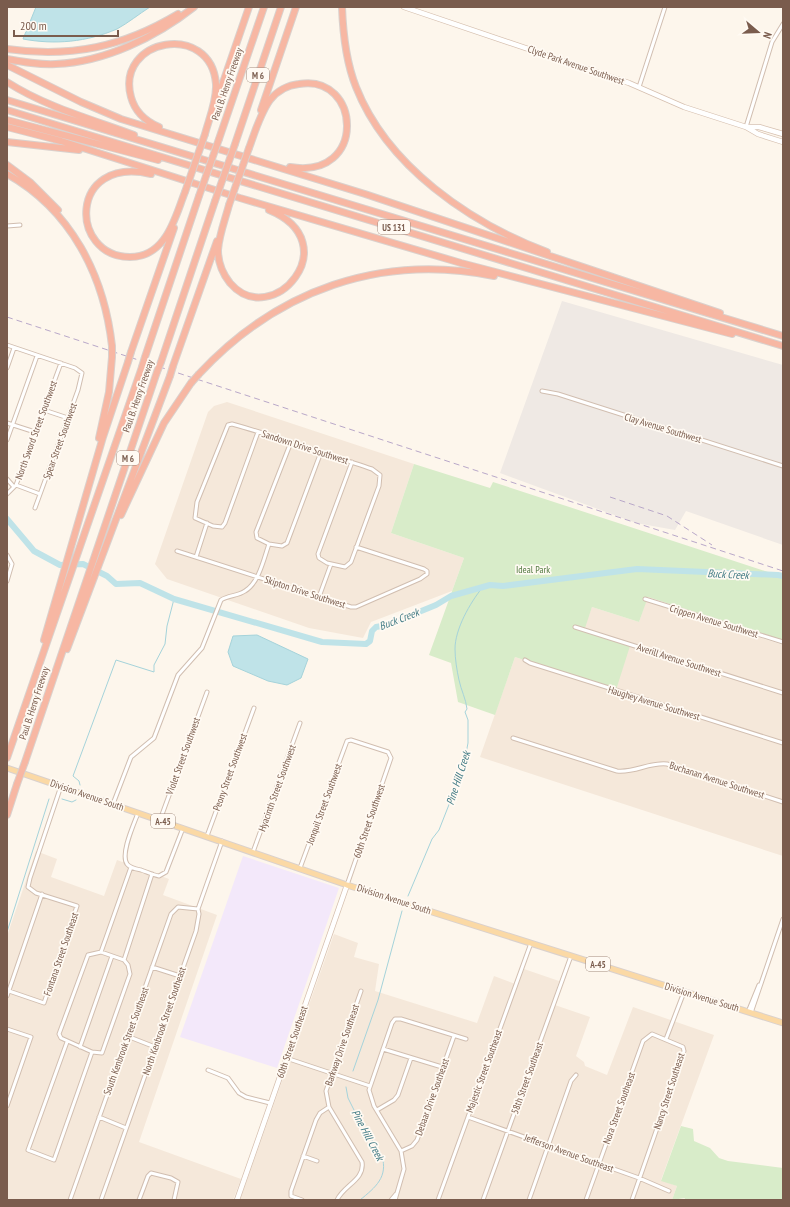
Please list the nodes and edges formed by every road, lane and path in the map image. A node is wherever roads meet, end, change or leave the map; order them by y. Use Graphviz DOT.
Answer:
graph roads {
  1 [pos="189,7"];
  2 [pos="194,7"];
  3 [pos="249,7"];
  4 [pos="264,7"];
  5 [pos="281,7"];
  6 [pos="296,7"];
  7 [pos="342,7"];
  8 [pos="404,7"];
  9 [pos="665,7"];
  10 [pos="783,24"];
  11 [pos="7,49"];
  12 [pos="7,59"];
  13 [pos="7,65"];
  14 [pos="7,82"];
  15 [pos="639,87"];
  16 [pos="7,100"];
  17 [pos="7,110"];
  18 [pos="7,120"];
  19 [pos="7,127"];
  20 [pos="746,127"];
  21 [pos="205,134"];
  22 [pos="783,134"];
  23 [pos="194,141"];
  24 [pos="7,142"];
  25 [pos="783,142"];
  26 [pos="249,148"];
  27 [pos="190,156"];
  28 [pos="109,157"];
  29 [pos="254,159"];
  30 [pos="7,165"];
  31 [pos="214,172"];
  32 [pos="7,174"];
  33 [pos="182,180"];
  34 [pos="185,192"];
  35 [pos="240,198"];
  36 [pos="229,205"];
  37 [pos="20,224"];
  38 [pos="7,226"];
  39 [pos="92,268"];
  40 [pos="613,277"];
  41 [pos="552,287"];
  42 [pos="783,332"];
  43 [pos="783,336"];
  44 [pos="7,345"];
  45 [pos="782,345"];
  46 [pos="14,348"];
  47 [pos="37,356"];
  48 [pos="61,363"];
  49 [pos="7,368"];
  50 [pos="542,391"];
  51 [pos="44,410"];
  52 [pos="68,418"];
  53 [pos="7,423"];
  54 [pos="12,425"];
  55 [pos="35,432"];
  56 [pos="258,432"];
  57 [pos="7,440"];
  58 [pos="290,442"];
  59 [pos="321,452"];
  60 [pos="352,462"];
  61 [pos="783,466"];
  62 [pos="7,479"];
  63 [pos="15,486"];
  64 [pos="7,494"];
  65 [pos="40,494"];
  66 [pos="35,508"];
  67 [pos="78,522"];
  68 [pos="207,523"];
  69 [pos="269,544"];
  70 [pos="107,546"];
  71 [pos="356,547"];
  72 [pos="177,551"];
  73 [pos="8,556"];
  74 [pos="196,557"];
  75 [pos="331,564"];
  76 [pos="257,576"];
  77 [pos="7,581"];
  78 [pos="319,597"];
  79 [pos="645,599"];
  80 [pos="55,614"];
  81 [pos="75,621"];
  82 [pos="575,627"];
  83 [pos="783,642"];
  84 [pos="525,660"];
  85 [pos="207,692"];
  86 [pos="783,693"];
  87 [pos="254,708"];
  88 [pos="300,723"];
  89 [pos="513,738"];
  90 [pos="348,740"];
  91 [pos="783,743"];
  92 [pos="7,757"];
  93 [pos="7,768"];
  94 [pos="61,786"];
  95 [pos="783,802"];
  96 [pos="113,804"];
  97 [pos="138,813"];
  98 [pos="7,815"];
  99 [pos="160,820"];
  100 [pos="183,828"];
  101 [pos="207,836"];
  102 [pos="222,841"];
  103 [pos="253,852"];
  104 [pos="131,867"];
  105 [pos="300,868"];
  106 [pos="152,874"];
  107 [pos="347,885"];
  108 [pos="42,894"];
  109 [pos="198,909"];
  110 [pos="783,919"];
  111 [pos="531,943"];
  112 [pos="101,952"];
  113 [pos="112,956"];
  114 [pos="571,956"];
  115 [pos="124,960"];
  116 [pos="152,967"];
  117 [pos="180,976"];
  118 [pos="9,991"];
  119 [pos="361,991"];
  120 [pos="684,992"];
  121 [pos="7,996"];
  122 [pos="750,1012"];
  123 [pos="783,1023"];
  124 [pos="7,1029"];
  125 [pos="127,1036"];
  126 [pos="454,1036"];
  127 [pos="466,1039"];
  128 [pos="666,1039"];
  129 [pos="67,1042"];
  130 [pos="80,1047"];
  131 [pos="155,1047"];
  132 [pos="383,1049"];
  133 [pos="92,1052"];
  134 [pos="286,1058"];
  135 [pos="411,1058"];
  136 [pos="442,1067"];
  137 [pos="208,1070"];
  138 [pos="332,1073"];
  139 [pos="576,1075"];
  140 [pos="370,1086"];
  141 [pos="270,1103"];
  142 [pos="7,1106"];
  143 [pos="329,1107"];
  144 [pos="377,1110"];
  145 [pos="99,1117"];
  146 [pos="468,1117"];
  147 [pos="126,1128"];
  148 [pos="508,1131"];
  149 [pos="548,1146"];
  150 [pos="401,1151"];
  151 [pos="302,1156"];
  152 [pos="317,1161"];
  153 [pos="598,1164"];
  154 [pos="639,1178"];
  155 [pos="398,1191"];
  156 [pos="669,1191"];
  157 [pos="71,1198"];
  158 [pos="101,1200"];
  159 [pos="140,1200"];
  160 [pos="174,1200"];
  161 [pos="236,1200"];
  162 [pos="302,1200"];
  163 [pos="337,1200"];
  164 [pos="391,1200"];
  165 [pos="395,1200"];
  166 [pos="438,1200"];
  167 [pos="483,1200"];
  168 [pos="529,1200"];
  169 [pos="586,1200"];
  170 [pos="632,1200"];
  1 -- 11 [label="highway"];
  2 -- 12 [label="highway"];
  3 -- 21 [label="highway"];
  4 -- 80 [label="highway, Paul B. Henry Freeway / M 6, bridge"];
  5 -- 81 [label="highway, Paul B. Henry Freeway / M 6, bridge"];
  6 -- 26 [label="highway"];
  7 -- 40 [label="highway"];
  8 -- 15 [label="main road, Clyde Park Avenue Southwest"];
  9 -- 15 [label="street"];
  10 -- 20 [label="street"];
  13 -- 23 [label="highway"];
  14 -- 27 [label="highway"];
  15 -- 20 [label="main road, Clyde Park Avenue Southwest"];
  16 -- 27 [label="highway, US 131"];
  17 -- 31 [label="highway, US 131"];
  18 -- 31 [label="highway"];
  19 -- 28 [label="highway"];
  20 -- 22 [label="main road, Clyde Park Avenue Southwest"];
  20 -- 25 [label="main road, Clyde Park Avenue Southwest"];
  21 -- 23 [label="highway"];
  21 -- 34 [label="highway, bridge"];
  23 -- 29 [label="highway"];
  24 -- 28 [label="highway"];
  26 -- 29 [label="highway"];
  26 -- 36 [label="highway, bridge"];
  27 -- 43 [label="highway, US 131"];
  28 -- 33 [label="highway"];
  29 -- 40 [label="highway"];
  30 -- 39 [label="highway"];
  31 -- 45 [label="highway, US 131"];
  32 -- 39 [label="highway"];
  33 -- 34 [label="highway"];
  33 -- 35 [label="highway"];
  34 -- 67 [label="highway, bridge"];
  35 -- 36 [label="highway"];
  35 -- 41 [label="highway"];
  36 -- 70 [label="highway, bridge"];
  37 -- 38 [label="street"];
  39 -- 67 [label="highway, bridge"];
  40 -- 42 [label="highway"];
  41 -- 45 [label="highway"];
  41 -- 70 [label="highway, bridge"];
  44 -- 46 [label="street"];
  46 -- 47 [label="street"];
  46 -- 49 [label="street"];
  47 -- 48 [label="street"];
  47 -- 54 [label="street"];
  48 -- 51 [label="street, North Sword Street Southwest"];
  48 -- 52 [label="street, Spear Street Southwest"];
  50 -- 61 [label="street, Clay Avenue Southwest"];
  51 -- 52 [label="street"];
  51 -- 55 [label="street, North Sword Street Southwest"];
  52 -- 65 [label="street, Spear Street Southwest"];
  53 -- 54 [label="street"];
  54 -- 55 [label="street"];
  54 -- 57 [label="street"];
  55 -- 63 [label="street, North Sword Street Southwest"];
  56 -- 58 [label="street, Sandown Drive Southwest"];
  56 -- 68 [label="street"];
  56 -- 68 [label="street, Sandown Drive Southwest"];
  58 -- 59 [label="street, Sandown Drive Southwest"];
  58 -- 69 [label="street"];
  59 -- 60 [label="street, Sandown Drive Southwest"];
  59 -- 69 [label="street"];
  60 -- 71 [label="street, Sandown Drive Southwest"];
  60 -- 75 [label="street"];
  62 -- 63 [label="street"];
  63 -- 64 [label="street, North Sword Street Southwest"];
  63 -- 65 [label="street"];
  65 -- 66 [label="street, Spear Street Southwest"];
  67 -- 80 [label="highway"];
  68 -- 74 [label="street"];
  69 -- 76 [label="street"];
  70 -- 81 [label="highway"];
  71 -- 75 [label="street"];
  71 -- 78 [label="street, Skipton Drive Southwest"];
  72 -- 74 [label="street, Skipton Drive Southwest"];
  73 -- 77 [label="street"];
  74 -- 76 [label="street, Skipton Drive Southwest"];
  75 -- 78 [label="street"];
  76 -- 78 [label="street, Skipton Drive Southwest"];
  76 -- 96 [label="street"];
  79 -- 83 [label="street, Crippen Avenue Southwest"];
  80 -- 92 [label="highway, Paul B. Henry Freeway"];
  81 -- 98 [label="highway, Paul B. Henry Freeway, bridge"];
  82 -- 86 [label="street, Averill Avenue Southwest"];
  84 -- 91 [label="street, Haughey Avenue Southwest"];
  85 -- 99 [label="street, Violet Street Southwest"];
  87 -- 101 [label="street, Peony Street Southwest"];
  88 -- 103 [label="street, Hyacinth Street Southwest"];
  89 -- 95 [label="street, Buchanan Avenue Southwest"];
  90 -- 105 [label="street, Jonquil Street Southwest"];
  90 -- 107 [label="street, 60th Street Southwest"];
  93 -- 94 [label="main road, Division Avenue South / A-45"];
  94 -- 96 [label="main road, Division Avenue South / A-45"];
  94 -- 108 [label="street"];
  96 -- 97 [label="main road, Division Avenue South / A-45"];
  97 -- 99 [label="main road, Division Avenue South / A-45"];
  97 -- 104 [label="street"];
  99 -- 100 [label="main road, Division Avenue South / A-45"];
  100 -- 101 [label="main road, Division Avenue South / A-45"];
  100 -- 106 [label="street"];
  101 -- 102 [label="main road, Division Avenue South / A-45"];
  102 -- 103 [label="main road, Division Avenue South / A-45"];
  102 -- 109 [label="street, North Kenbrook Street Southeast"];
  103 -- 105 [label="main road, Division Avenue South / A-45"];
  104 -- 106 [label="street"];
  104 -- 112 [label="street"];
  105 -- 107 [label="main road, Division Avenue South / A-45"];
  106 -- 115 [label="street"];
  107 -- 111 [label="main road, Division Avenue South / A-45"];
  107 -- 134 [label="main road, 60th Street Southeast"];
  108 -- 118 [label="street"];
  108 -- 118 [label="street, Fontana Street Southeast"];
  109 -- 116 [label="street, South Kenbrook Street Southeast"];
  109 -- 117 [label="street, North Kenbrook Street Southeast"];
  110 -- 122 [label="street"];
  111 -- 114 [label="main road, Division Avenue South / A-45"];
  111 -- 146 [label="street, Majestic Street Southeast"];
  112 -- 113 [label="street"];
  112 -- 129 [label="street"];
  113 -- 115 [label="street"];
  113 -- 130 [label="street"];
  114 -- 120 [label="main road, Division Avenue South / A-45"];
  114 -- 148 [label="street, 58th Street Southeast"];
  115 -- 133 [label="street"];
  116 -- 117 [label="street"];
  116 -- 125 [label="street, South Kenbrook Street Southeast"];
  117 -- 131 [label="street, North Kenbrook Street Southeast"];
  118 -- 121 [label="street"];
  119 -- 138 [label="street, Barkway Drive Southeast"];
  120 -- 122 [label="main road, Division Avenue South / A-45"];
  120 -- 128 [label="street"];
  122 -- 123 [label="main road, Division Avenue South / A-45"];
  124 -- 142 [label="street"];
  125 -- 131 [label="street"];
  125 -- 145 [label="street, South Kenbrook Street Southeast"];
  126 -- 127 [label="street"];
  126 -- 132 [label="street"];
  126 -- 136 [label="street, Debaar Drive Southeast"];
  128 -- 153 [label="street, Nora Street Southeast"];
  128 -- 154 [label="street, Nancy Street Southeast"];
  129 -- 130 [label="street"];
  129 -- 133 [label="street"];
  130 -- 133 [label="street"];
  131 -- 147 [label="street, North Kenbrook Street Southeast"];
  132 -- 135 [label="street"];
  132 -- 140 [label="street"];
  134 -- 138 [label="street"];
  134 -- 141 [label="main road, 60th Street Southeast"];
  135 -- 136 [label="street"];
  135 -- 144 [label="street"];
  136 -- 150 [label="street, Debaar Drive Southeast"];
  137 -- 141 [label="street"];
  138 -- 140 [label="street"];
  138 -- 143 [label="street, Barkway Drive Southeast"];
  139 -- 149 [label="street"];
  140 -- 144 [label="street"];
  141 -- 161 [label="main road, 60th Street Southeast"];
  143 -- 151 [label="street"];
  143 -- 163 [label="street, Barkway Drive Southeast"];
  144 -- 150 [label="street"];
  145 -- 147 [label="street"];
  145 -- 157 [label="street, South Kenbrook Street Southeast"];
  146 -- 148 [label="street, Jefferson Avenue Southeast"];
  146 -- 166 [label="street, Majestic Street Southeast"];
  147 -- 158 [label="street, North Kenbrook Street Southeast"];
  148 -- 149 [label="street, Jefferson Avenue Southeast"];
  148 -- 167 [label="street, 58th Street Southeast"];
  149 -- 153 [label="street, Jefferson Avenue Southeast"];
  149 -- 168 [label="street"];
  150 -- 155 [label="street"];
  151 -- 152 [label="street"];
  151 -- 162 [label="street"];
  153 -- 154 [label="street, Jefferson Avenue Southeast"];
  153 -- 169 [label="street, Nora Street Southeast"];
  154 -- 156 [label="street, Jefferson Avenue Southeast"];
  154 -- 170 [label="street, Nancy Street Southeast"];
  155 -- 164 [label="street"];
  155 -- 165 [label="street"];
  159 -- 160 [label="street"];
}
